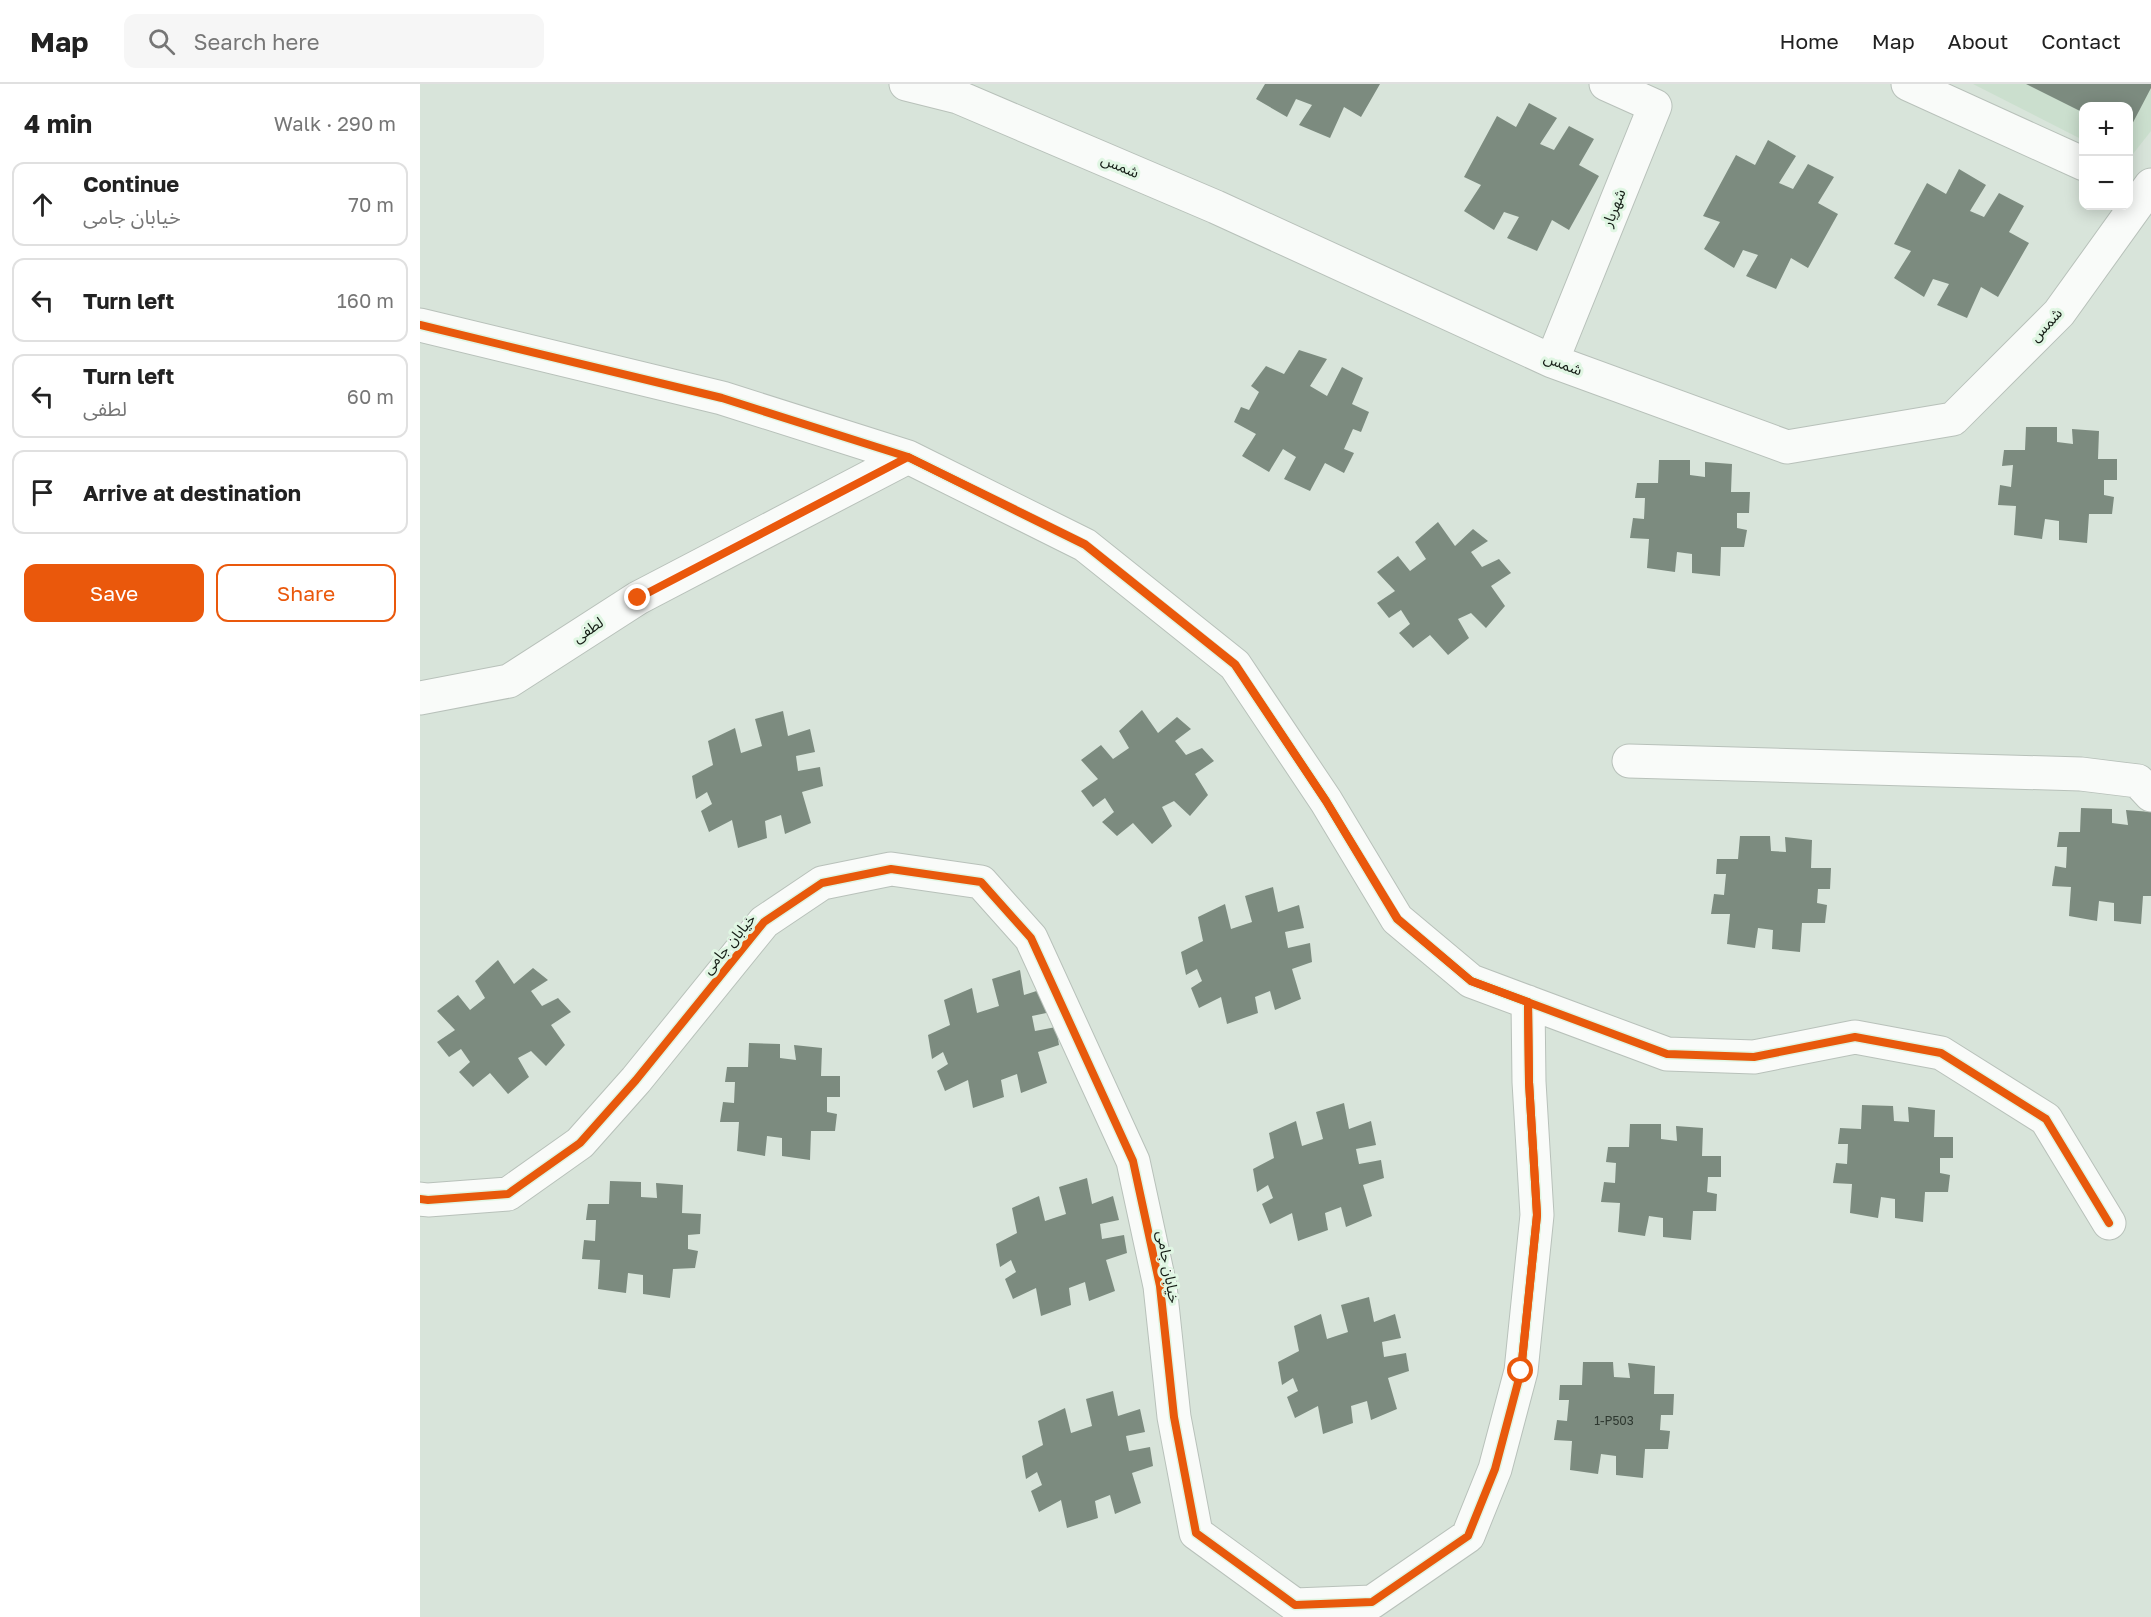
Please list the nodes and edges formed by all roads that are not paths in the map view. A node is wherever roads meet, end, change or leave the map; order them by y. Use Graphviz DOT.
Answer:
graph roads {
  1 [pos="906,84"];
  2 [pos="1606,84"];
  3 [pos="1908,84"];
  4 [pos="2079,162"];
  5 [pos="2142,187"];
  6 [pos="420,325"];
  7 [pos="1552,361"];
  8 [pos="908,457"];
  9 [pos="420,698"];
  10 [pos="1629,761"];
  11 [pos="2151,795"];
  12 [pos="1528,1002"];
  13 [pos="420,1198"];
  14 [pos="2109,1223"];
  1 -- 7 [label="street, شمس"];
  2 -- 7 [label="street, شهریار"];
  3 -- 4 [label="street"];
  5 -- 7 [label="street, شمس"];
  6 -- 8 [label="street"];
  8 -- 9 [label="street, لطفی"];
  8 -- 12 [label="street"];
  10 -- 11 [label="street"];
  12 -- 13 [label="street, خیابان جامی"];
  12 -- 14 [label="street"];
}
